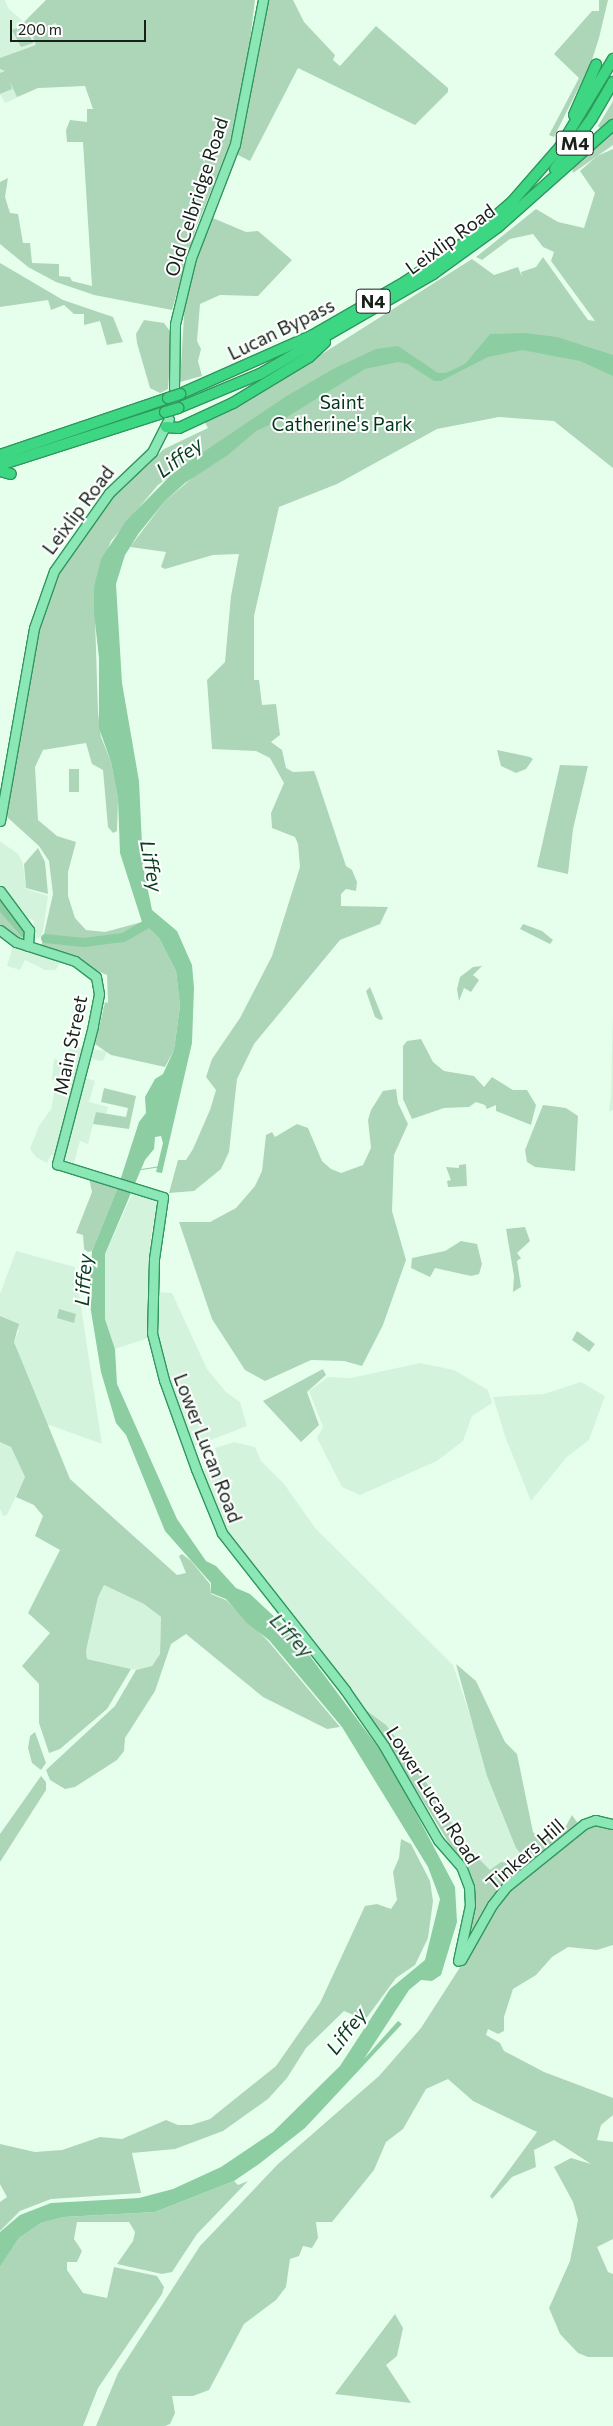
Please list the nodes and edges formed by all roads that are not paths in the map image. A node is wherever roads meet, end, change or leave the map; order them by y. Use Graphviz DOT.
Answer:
graph roads {
  1 [pos="263,0"];
  2 [pos="613,59"];
  3 [pos="596,65"];
  4 [pos="613,82"];
  5 [pos="613,125"];
  6 [pos="542,170"];
  7 [pos="530,198"];
  8 [pos="335,333"];
  9 [pos="177,391"];
  10 [pos="140,403"];
  11 [pos="165,424"];
  12 [pos="0,454"];
  13 [pos="0,465"];
  14 [pos="0,471"];
  15 [pos="10,474"];
  16 [pos="0,821"];
  17 [pos="0,891"];
  18 [pos="0,930"];
  19 [pos="28,946"];
  20 [pos="136,1188"];
  21 [pos="613,1824"];
  22 [pos="458,1961"];
  1 -- 9 [label="main road, Old Celbridge Road"];
  2 -- 6 [label="highway, M4"];
  3 -- 6 [label="highway"];
  4 -- 7 [label="highway, M4"];
  5 -- 7 [label="highway"];
  6 -- 9 [label="highway, Lucan Bypass / N4"];
  7 -- 8 [label="highway, Leixlip Road / N4"];
  8 -- 11 [label="highway, Lucan Bypass / N4, bridge"];
  8 -- 11 [label="highway"];
  9 -- 12 [label="highway, Lucan Bypass / N4, bridge"];
  10 -- 12 [label="highway"];
  11 -- 13 [label="highway, Lucan Bypass / N4"];
  11 -- 16 [label="main road, Leixlip Road"];
  14 -- 15 [label="highway"];
  17 -- 19 [label="main road"];
  18 -- 19 [label="main road, Main Street"];
  19 -- 20 [label="main road, Main Street"];
  20 -- 22 [label="main road, Lower Lucan Road"];
  21 -- 22 [label="main road, Tinkers Hill"];
}
